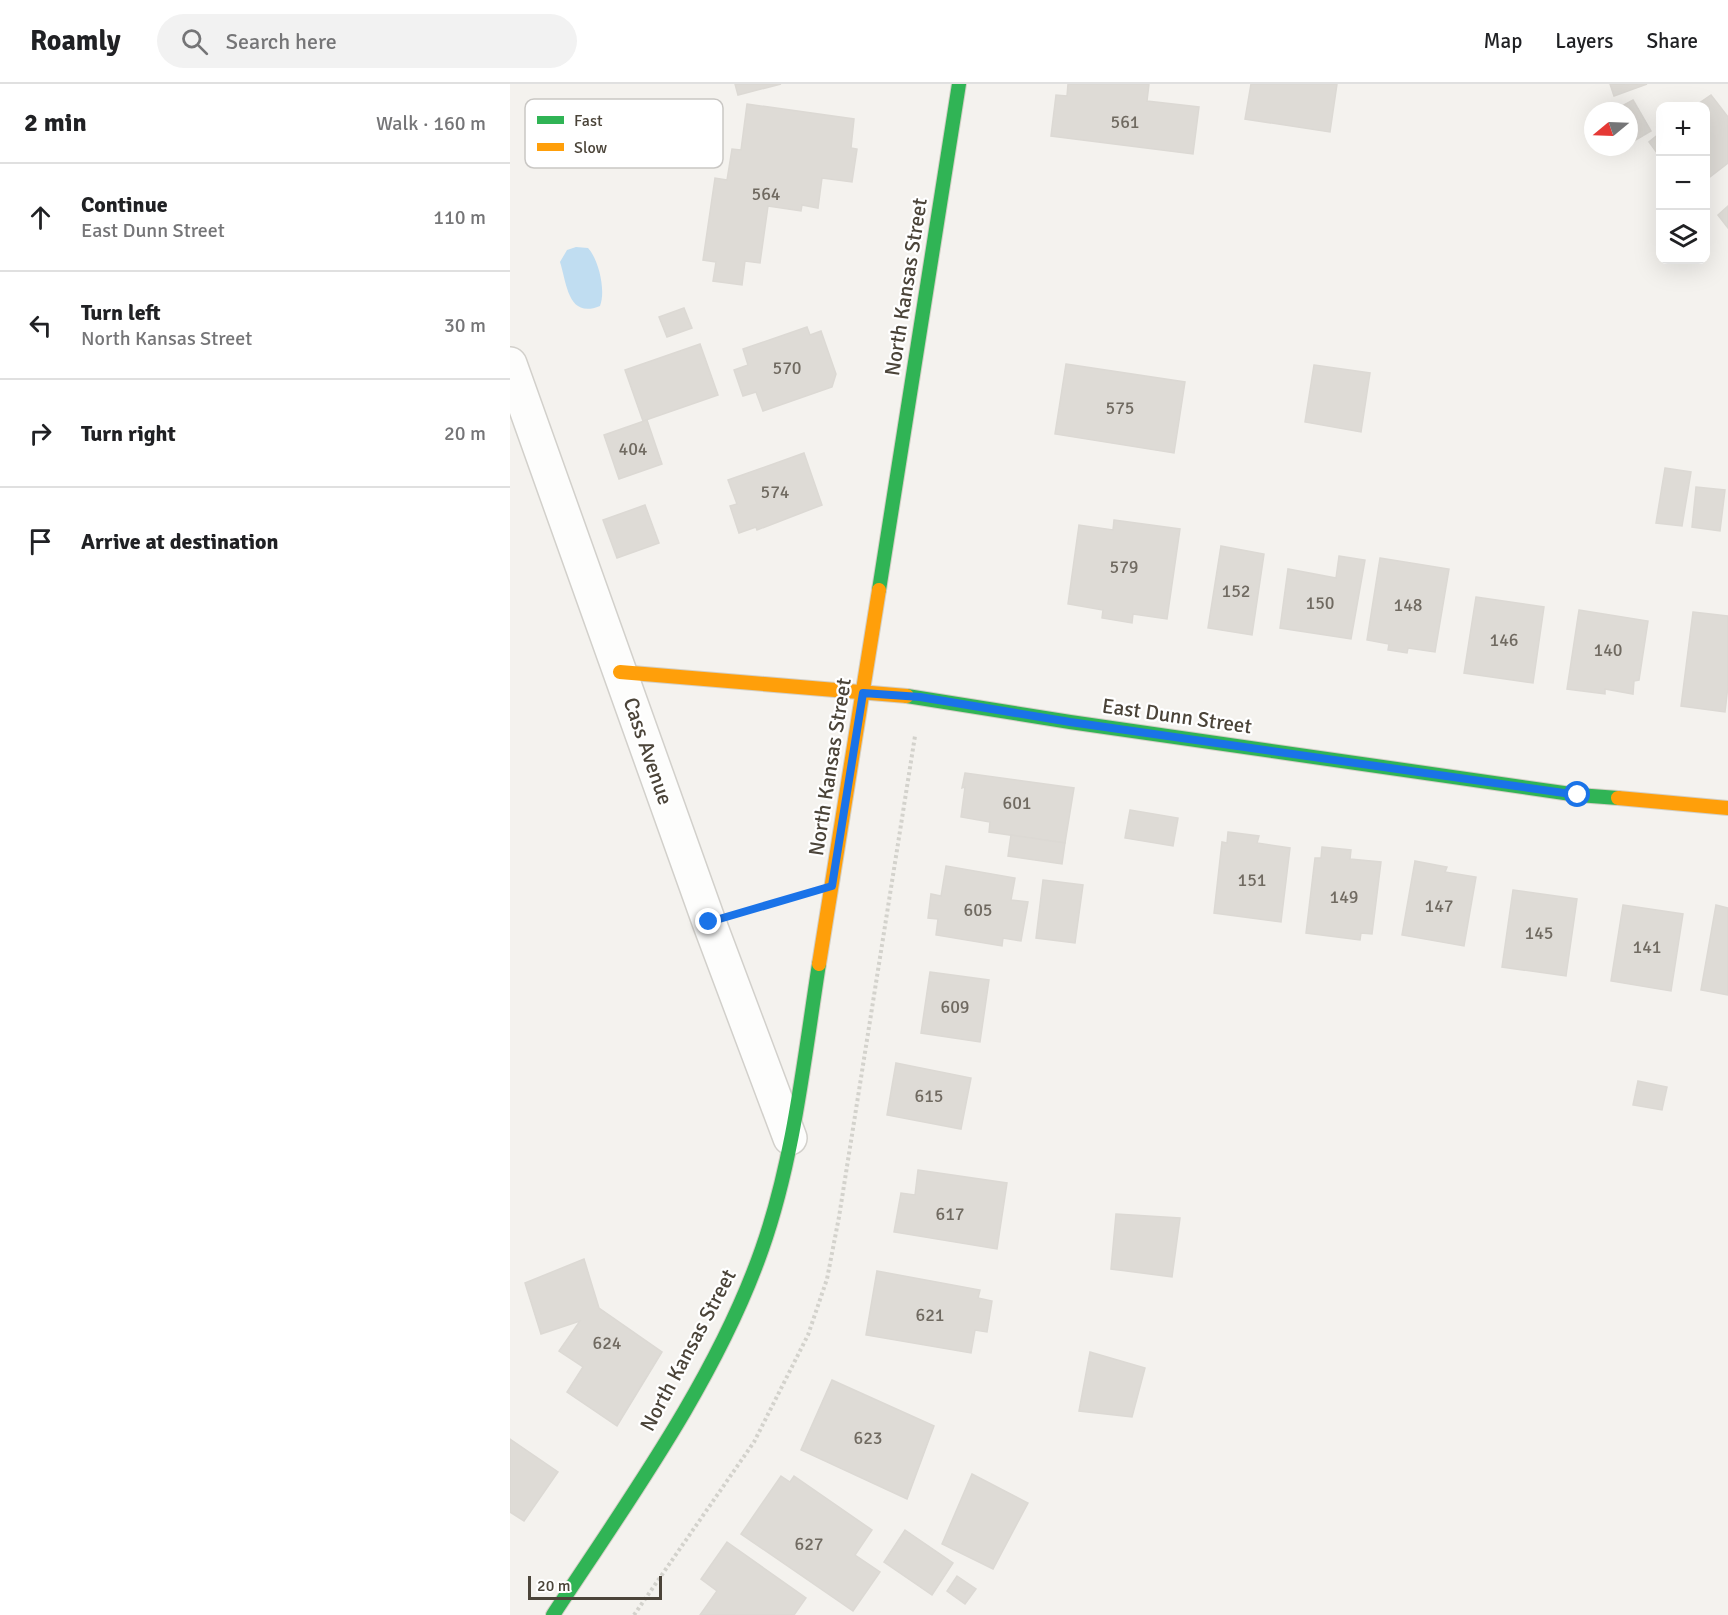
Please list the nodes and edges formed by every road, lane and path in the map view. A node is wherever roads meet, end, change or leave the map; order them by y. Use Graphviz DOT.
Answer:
graph roads {
  1 [pos="959,84"];
  2 [pos="510,364"];
  3 [pos="620,672"];
  4 [pos="863,693"];
  5 [pos="1728,808"];
  6 [pos="832,886"];
  7 [pos="709,922"];
  8 [pos="790,1138"];
  9 [pos="553,1615"];
  1 -- 4 [label="street, North Kansas Street"];
  2 -- 3 [label="street, Cass Avenue"];
  3 -- 4 [label="street, East Dunn Street"];
  3 -- 7 [label="street, Cass Avenue"];
  4 -- 5 [label="street, East Dunn Street"];
  4 -- 6 [label="street, North Kansas Street"];
  6 -- 7 [label="path"];
  6 -- 8 [label="street, North Kansas Street"];
  7 -- 8 [label="street, Cass Avenue"];
  8 -- 9 [label="street, North Kansas Street"];
}
